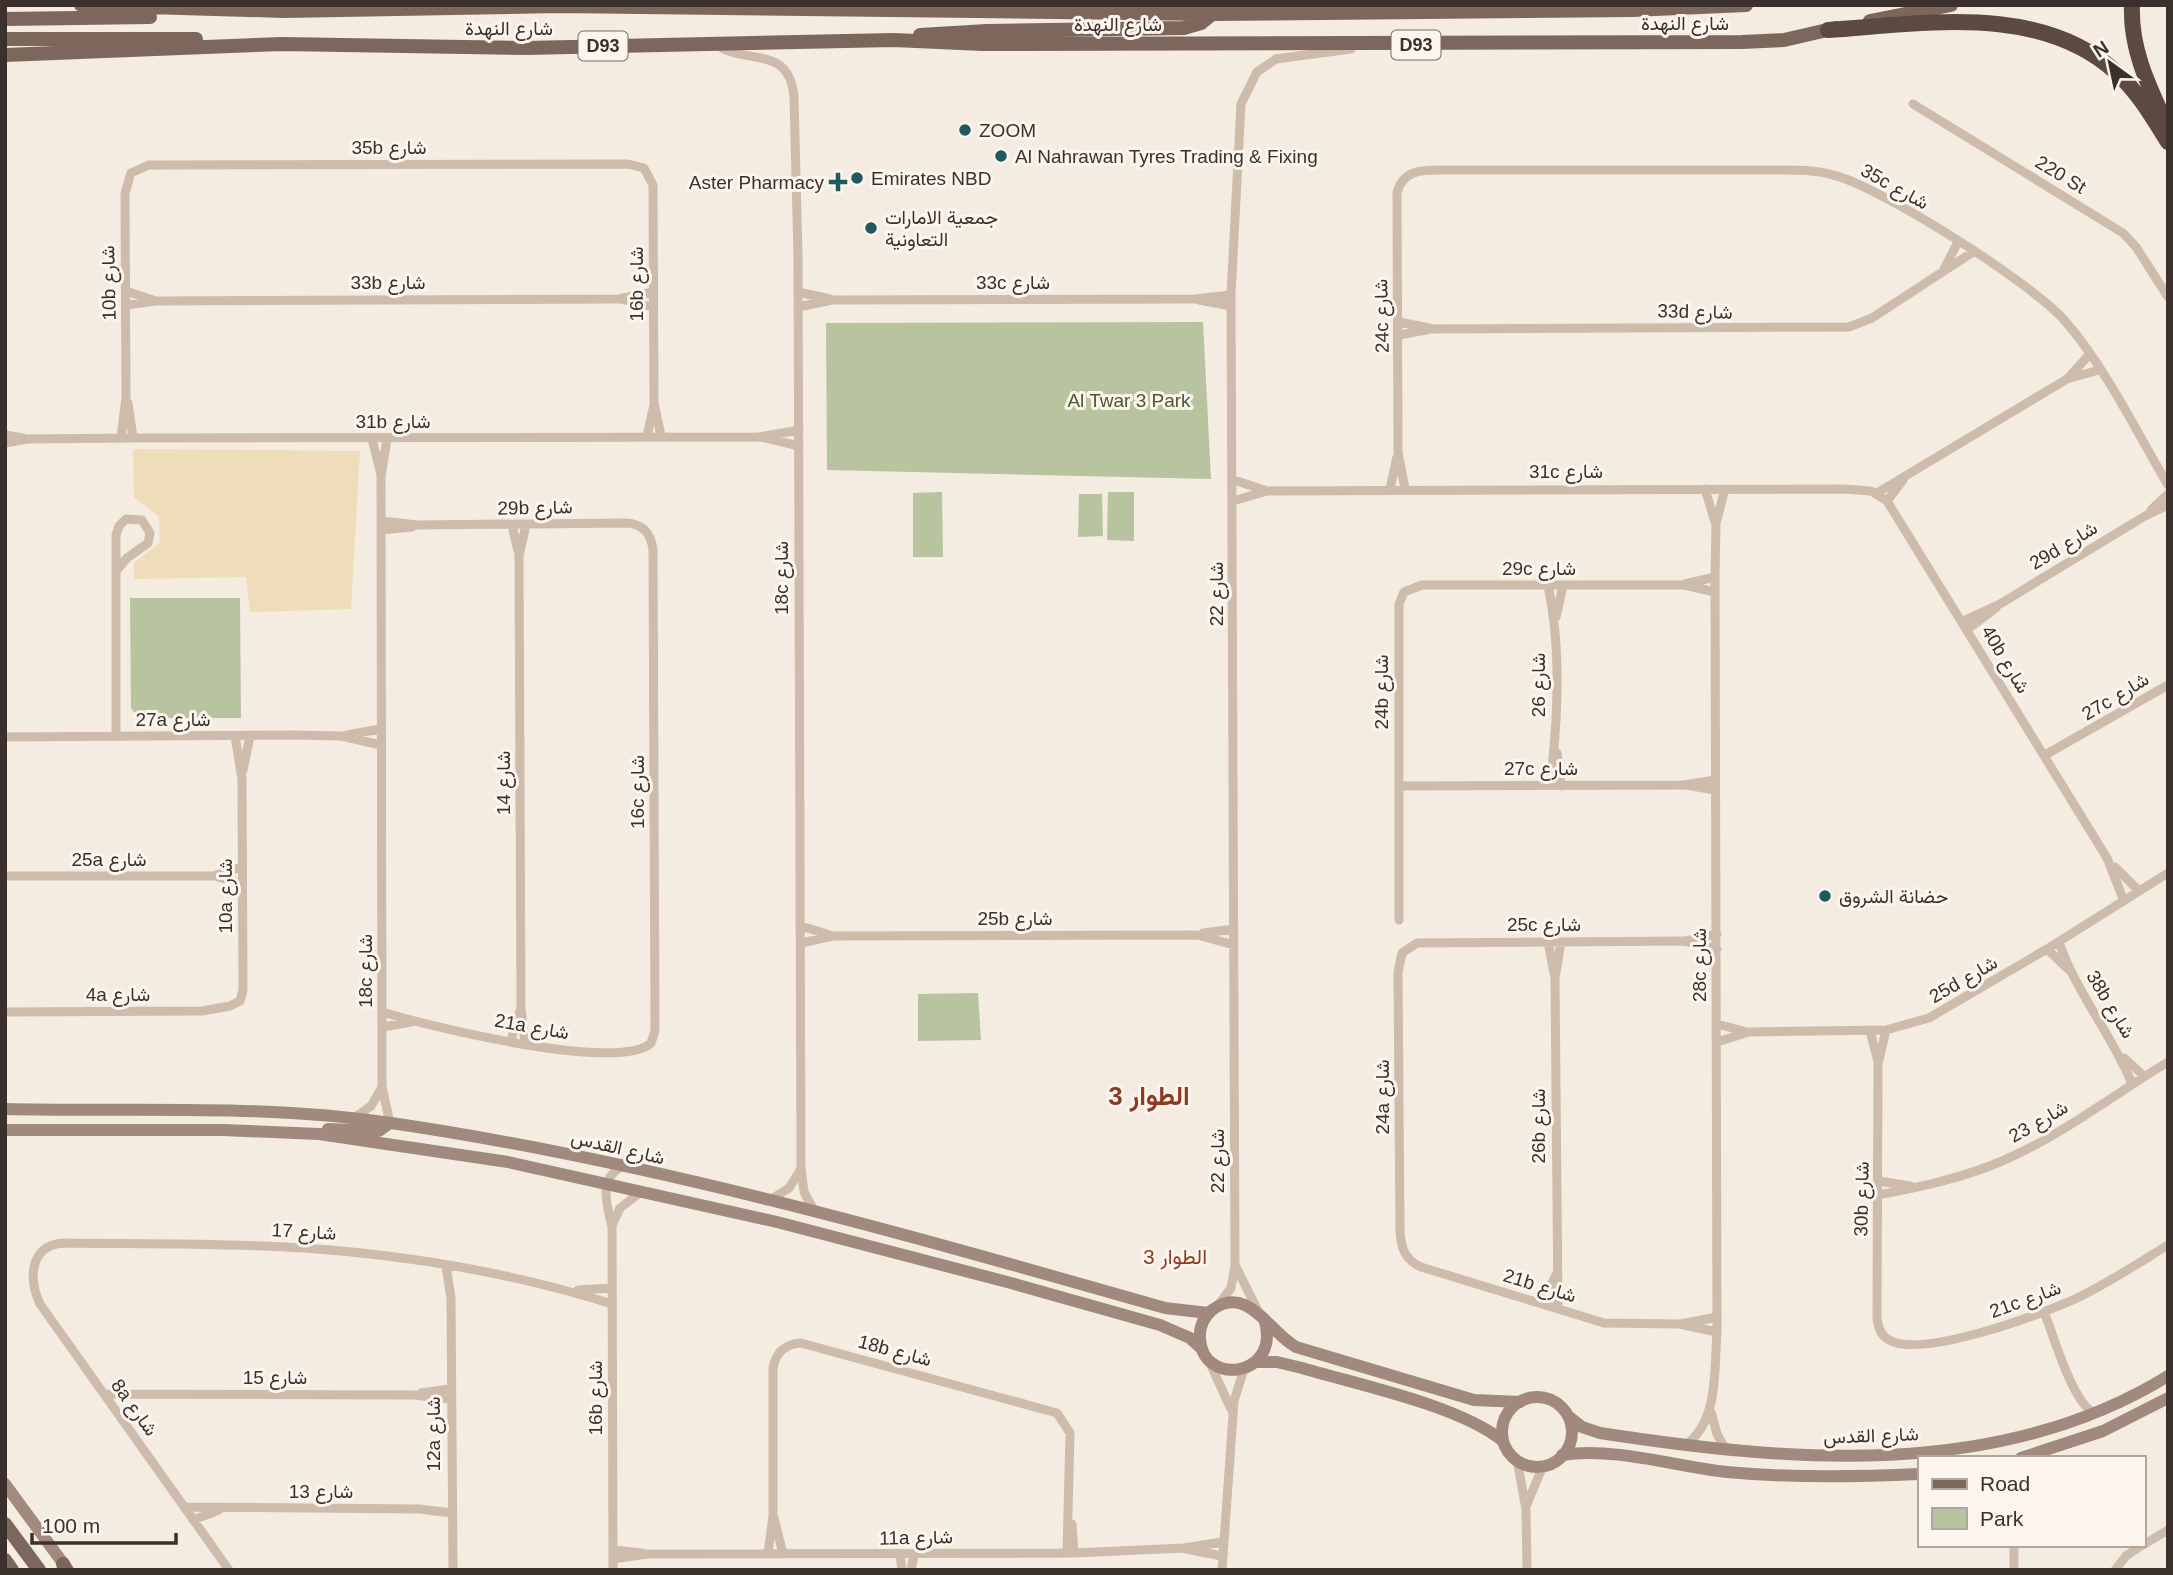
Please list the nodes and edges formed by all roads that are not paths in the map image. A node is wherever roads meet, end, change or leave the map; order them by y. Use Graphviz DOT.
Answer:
graph roads {
  1 [pos="80,5"];
  2 [pos="1157,5"];
  3 [pos="1302,5"];
  4 [pos="1746,5"];
  5 [pos="1951,5"];
  6 [pos="430,6"];
  7 [pos="2132,6"];
  8 [pos="284,11"];
  9 [pos="1206,12"];
  10 [pos="1317,13"];
  11 [pos="1141,14"];
  12 [pos="5,19"];
  13 [pos="1828,30"];
  14 [pos="5,39"];
  15 [pos="894,40"];
  16 [pos="713,42"];
  17 [pos="1200,42"];
  18 [pos="282,44"];
  19 [pos="1398,45"];
  20 [pos="5,58"];
  21 [pos="1913,104"];
  22 [pos="2168,128"];
  23 [pos="2168,142"];
  24 [pos="644,168"];
  25 [pos="134,170"];
  26 [pos="1402,180"];
  27 [pos="1958,242"];
  28 [pos="1973,252"];
  29 [pos="1943,271"];
  30 [pos="126,292"];
  31 [pos="653,292"];
  32 [pos="798,292"];
  33 [pos="1231,295"];
  34 [pos="2168,297"];
  35 [pos="619,299"];
  36 [pos="1194,299"];
  37 [pos="832,300"];
  38 [pos="156,301"];
  39 [pos="127,305"];
  40 [pos="1231,306"];
  41 [pos="653,307"];
  42 [pos="798,307"];
  43 [pos="1399,322"];
  44 [pos="1431,329"];
  45 [pos="1399,335"];
  46 [pos="2089,355"];
  47 [pos="2099,370"];
  48 [pos="2067,379"];
  49 [pos="126,398"];
  50 [pos="654,403"];
  51 [pos="799,430"];
  52 [pos="5,435"];
  53 [pos="647,436"];
  54 [pos="661,436"];
  55 [pos="759,437"];
  56 [pos="121,438"];
  57 [pos="133,438"];
  58 [pos="28,439"];
  59 [pos="372,439"];
  60 [pos="387,439"];
  61 [pos="5,443"];
  62 [pos="799,446"];
  63 [pos="1398,452"];
  64 [pos="1907,476"];
  65 [pos="381,477"];
  66 [pos="1234,480"];
  67 [pos="2168,485"];
  68 [pos="1390,489"];
  69 [pos="1405,489"];
  70 [pos="1705,489"];
  71 [pos="1725,489"];
  72 [pos="1865,489"];
  73 [pos="1267,491"];
  74 [pos="1877,493"];
  75 [pos="2168,494"];
  76 [pos="1233,501"];
  77 [pos="1887,501"];
  78 [pos="2168,505"];
  79 [pos="2145,516"];
  80 [pos="1716,523"];
  81 [pos="526,524"];
  82 [pos="512,525"];
  83 [pos="381,526"];
  84 [pos="649,535"];
  85 [pos="519,556"];
  86 [pos="116,572"];
  87 [pos="1715,577"];
  88 [pos="1684,585"];
  89 [pos="1548,586"];
  90 [pos="1563,586"];
  91 [pos="1715,592"];
  92 [pos="1399,599"];
  93 [pos="1555,622"];
  94 [pos="1966,625"];
  95 [pos="2168,685"];
  96 [pos="380,729"];
  97 [pos="116,736"];
  98 [pos="235,736"];
  99 [pos="250,736"];
  100 [pos="341,736"];
  101 [pos="5,737"];
  102 [pos="380,745"];
  103 [pos="1556,748"];
  104 [pos="2047,758"];
  105 [pos="242,779"];
  106 [pos="1550,785"];
  107 [pos="1715,785"];
  108 [pos="1399,786"];
  109 [pos="1561,786"];
  110 [pos="2107,858"];
  111 [pos="242,867"];
  112 [pos="2168,873"];
  113 [pos="5,876"];
  114 [pos="213,876"];
  115 [pos="242,884"];
  116 [pos="2138,891"];
  117 [pos="2124,901"];
  118 [pos="1399,920"];
  119 [pos="801,926"];
  120 [pos="1234,929"];
  121 [pos="1717,934"];
  122 [pos="1198,935"];
  123 [pos="833,936"];
  124 [pos="1684,941"];
  125 [pos="1548,942"];
  126 [pos="1561,942"];
  127 [pos="2059,942"];
  128 [pos="801,943"];
  129 [pos="1234,944"];
  130 [pos="1406,948"];
  131 [pos="1717,949"];
  132 [pos="2047,950"];
  133 [pos="2070,970"];
  134 [pos="1555,978"];
  135 [pos="230,1006"];
  136 [pos="521,1009"];
  137 [pos="5,1012"];
  138 [pos="383,1012"];
  139 [pos="413,1022"];
  140 [pos="1717,1024"];
  141 [pos="383,1027"];
  142 [pos="1886,1030"];
  143 [pos="1870,1031"];
  144 [pos="1749,1032"];
  145 [pos="511,1040"];
  146 [pos="1717,1042"];
  147 [pos="525,1043"];
  148 [pos="646,1048"];
  149 [pos="2122,1057"];
  150 [pos="1878,1061"];
  151 [pos="2168,1062"];
  152 [pos="2144,1076"];
  153 [pos="2132,1084"];
  154 [pos="382,1087"];
  155 [pos="5,1109"];
  156 [pos="354,1118"];
  157 [pos="390,1122"];
  158 [pos="5,1130"];
  159 [pos="318,1134"];
  160 [pos="621,1167"];
  161 [pos="801,1168"];
  162 [pos="1879,1181"];
  163 [pos="606,1183"];
  164 [pos="1915,1187"];
  165 [pos="642,1191"];
  166 [pos="1878,1195"];
  167 [pos="768,1201"];
  168 [pos="815,1213"];
  169 [pos="612,1227"];
  170 [pos="2168,1245"];
  171 [pos="1402,1248"];
  172 [pos="36,1259"];
  173 [pos="446,1266"];
  174 [pos="1235,1266"];
  175 [pos="457,1268"];
  176 [pos="1556,1273"];
  177 [pos="612,1289"];
  178 [pos="572,1291"];
  179 [pos="451,1298"];
  180 [pos="612,1304"];
  181 [pos="1542,1304"];
  182 [pos="1558,1308"];
  183 [pos="1213,1310"];
  184 [pos="2044,1312"];
  185 [pos="1262,1317"];
  186 [pos="1717,1317"];
  187 [pos="1679,1324"];
  188 [pos="1717,1332"];
  189 [pos="1883,1335"];
  190 [pos="1204,1353"];
  191 [pos="1250,1365"];
  192 [pos="2168,1376"];
  193 [pos="2154,1384"];
  194 [pos="450,1389"];
  195 [pos="104,1394"];
  196 [pos="413,1395"];
  197 [pos="137,1396"];
  198 [pos="2168,1398"];
  199 [pos="450,1399"];
  200 [pos="1520,1402"];
  201 [pos="112,1405"];
  202 [pos="1710,1407"];
  203 [pos="2094,1412"];
  204 [pos="1233,1414"];
  205 [pos="1568,1416"];
  206 [pos="1503,1441"];
  207 [pos="2070,1444"];
  208 [pos="1685,1446"];
  209 [pos="1726,1450"];
  210 [pos="1562,1455"];
  211 [pos="2029,1456"];
  212 [pos="1517,1461"];
  213 [pos="1543,1466"];
  214 [pos="1918,1475"];
  215 [pos="5,1484"];
  216 [pos="185,1507"];
  217 [pos="223,1508"];
  218 [pos="452,1508"];
  219 [pos="1526,1510"];
  220 [pos="773,1516"];
  221 [pos="194,1520"];
  222 [pos="5,1524"];
  223 [pos="2168,1530"];
  224 [pos="1222,1542"];
  225 [pos="2145,1544"];
  226 [pos="2014,1547"];
  227 [pos="2139,1547"];
  228 [pos="1184,1548"];
  229 [pos="1070,1553"];
  230 [pos="768,1554"];
  231 [pos="783,1554"];
  232 [pos="900,1555"];
  233 [pos="914,1555"];
  234 [pos="1222,1556"];
  235 [pos="5,1560"];
  236 [pos="613,1560"];
  237 [pos="66,1568"];
  238 [pos="12,1570"];
  239 [pos="39,1570"];
  240 [pos="229,1570"];
  241 [pos="453,1570"];
  242 [pos="902,1570"];
  243 [pos="911,1570"];
  244 [pos="1223,1570"];
  245 [pos="1527,1570"];
  246 [pos="2013,1570"];
  247 [pos="2115,1570"];
  1 -- 8 [label="main road, شارع النهدة / D93"];
  2 -- 11 [label="main road"];
  3 -- 10 [label="main road"];
  4 -- 10 [label="main road, شارع النهدة / D93"];
  5 -- 13 [label="main road, شارع النهدة / D93"];
  6 -- 8 [label="main road, شارع النهدة / D93"];
  6 -- 11 [label="main road, شارع النهدة / D93"];
  7 -- 22 [label="highway"];
  8 -- 12 [label="main road, شارع النهدة"];
  9 -- 10 [label="main road, شارع النهدة / D93"];
  9 -- 11 [label="main road, شارع النهدة / D93"];
  9 -- 15 [label="main road"];
  9 -- 17 [label="street"];
  13 -- 19 [label="main road, شارع النهدة / D93"];
  13 -- 23 [label="highway"];
  14 -- 18 [label="main road, شارع النهدة"];
  15 -- 16 [label="main road, شارع النهدة / D93"];
  15 -- 17 [label="main road, شارع النهدة / D93"];
  16 -- 18 [label="main road, شارع النهدة / D93"];
  16 -- 32 [label="street, 18c شارع"];
  17 -- 19 [label="main road, شارع النهدة / D93"];
  18 -- 20 [label="main road, شارع النهدة / D93"];
  19 -- 33 [label="street, شارع 22"];
  21 -- 34 [label="street, 220 St"];
  24 -- 25 [label="street, 35b شارع"];
  24 -- 31 [label="street, 16b شارع"];
  25 -- 30 [label="street, 10b شارع"];
  26 -- 27 [label="street, 35c شارع"];
  26 -- 43 [label="street, 24c شارع"];
  27 -- 28 [label="street, 35c شارع"];
  27 -- 29 [label="street, 33d شارع"];
  28 -- 29 [label="street, 33d شارع"];
  28 -- 46 [label="street, 35c شارع"];
  29 -- 44 [label="street, 33d شارع"];
  30 -- 38 [label="street, 33b شارع"];
  30 -- 39 [label="street, 10b شارع"];
  31 -- 35 [label="street, 33b شارع"];
  31 -- 41 [label="street, 16b شارع"];
  32 -- 37 [label="street, 33c شارع"];
  32 -- 42 [label="street, 18c شارع"];
  33 -- 36 [label="street, 33c شارع"];
  33 -- 40 [label="street, شارع 22"];
  35 -- 38 [label="street, 33b شارع"];
  35 -- 41 [label="street, 33b شارع"];
  36 -- 37 [label="street, 33c شارع"];
  36 -- 40 [label="street, 33c شارع"];
  37 -- 42 [label="street, 33c شارع"];
  38 -- 39 [label="street, 33b شارع"];
  39 -- 49 [label="street, 10b شارع"];
  40 -- 66 [label="street, شارع 22"];
  41 -- 50 [label="street, 16b شارع"];
  42 -- 51 [label="street, 18c شارع"];
  43 -- 44 [label="street, 33d شارع"];
  43 -- 45 [label="street, 24c شارع"];
  44 -- 45 [label="street, 33d شارع"];
  45 -- 63 [label="street, 24c شارع"];
  46 -- 47 [label="street, 35c شارع"];
  46 -- 48 [label="street"];
  47 -- 48 [label="street"];
  47 -- 67 [label="street, 35c شارع"];
  48 -- 64 [label="street"];
  49 -- 56 [label="street, 10b شارع"];
  49 -- 57 [label="street, 10b شارع"];
  50 -- 53 [label="street, 16b شارع"];
  50 -- 54 [label="street, 16b شارع"];
  51 -- 55 [label="street, 31b شارع"];
  51 -- 62 [label="street, 18c شارع"];
  52 -- 58 [label="street, 31b شارع"];
  53 -- 54 [label="street, 31b شارع"];
  53 -- 60 [label="street, 31b شارع"];
  54 -- 55 [label="street, 31b شارع"];
  55 -- 62 [label="street, 31b شارع"];
  56 -- 57 [label="street, 31b شارع"];
  56 -- 58 [label="street, 31b شارع"];
  57 -- 59 [label="street, 31b شارع"];
  58 -- 61 [label="street, 31b شارع"];
  59 -- 60 [label="street, 31b شارع"];
  59 -- 65 [label="street, 18c شارع"];
  60 -- 65 [label="street, 18c شارع"];
  62 -- 119 [label="street, 18c شارع"];
  63 -- 68 [label="street, 24c شارع"];
  63 -- 69 [label="street, 24c شارع"];
  64 -- 74 [label="street"];
  64 -- 77 [label="street"];
  65 -- 83 [label="street, 18c شارع"];
  66 -- 73 [label="street, 31c شارع"];
  66 -- 76 [label="street, شارع 22"];
  68 -- 69 [label="street, 31c شارع"];
  68 -- 73 [label="street, 31c شارع"];
  69 -- 70 [label="street, 31c شارع"];
  70 -- 71 [label="street, 31c شارع"];
  70 -- 80 [label="street, 28c شارع"];
  71 -- 72 [label="street, 31c شارع"];
  71 -- 80 [label="street, 28c شارع"];
  72 -- 74 [label="street, 40b شارع"];
  73 -- 76 [label="street, 31c شارع"];
  74 -- 77 [label="street, 40b شارع"];
  75 -- 79 [label="street, 29d شارع"];
  76 -- 120 [label="street, شارع 22"];
  77 -- 94 [label="street, 40b شارع"];
  78 -- 79 [label="street, 29d شارع"];
  79 -- 94 [label="street, 29d شارع"];
  80 -- 87 [label="street, 28c شارع"];
  81 -- 82 [label="street, 29b شارع"];
  81 -- 84 [label="street, 29b شارع"];
  81 -- 85 [label="street, شارع 14"];
  82 -- 83 [label="street, 29b شارع"];
  82 -- 85 [label="street, شارع 14"];
  83 -- 96 [label="street, 18c شارع"];
  84 -- 148 [label="street, 16c شارع"];
  85 -- 136 [label="street, شارع 14"];
  86 -- 86 [label="street"];
  86 -- 97 [label="street"];
  87 -- 88 [label="street, 29c شارع"];
  87 -- 91 [label="street, 28c شارع"];
  88 -- 90 [label="street, 29c شارع"];
  88 -- 91 [label="street, 29c شارع"];
  89 -- 90 [label="street, 29c شارع"];
  89 -- 92 [label="street, 29c شارع"];
  89 -- 93 [label="street, شارع 26"];
  90 -- 93 [label="street, شارع 26"];
  91 -- 107 [label="street, 28c شارع"];
  92 -- 108 [label="street, 24b شارع"];
  93 -- 103 [label="street, شارع 26"];
  94 -- 104 [label="street, 40b شارع"];
  95 -- 104 [label="street, 27c شارع"];
  96 -- 100 [label="street, 27a شارع"];
  96 -- 102 [label="street, 18c شارع"];
  97 -- 98 [label="street, 27a شارع"];
  97 -- 101 [label="street, 27a شارع"];
  98 -- 99 [label="street, 27a شارع"];
  98 -- 105 [label="street, 10a شارع"];
  99 -- 100 [label="street, 27a شارع"];
  99 -- 105 [label="street, 10a شارع"];
  100 -- 102 [label="street, 27a شارع"];
  102 -- 138 [label="street, 18c شارع"];
  103 -- 106 [label="street, شارع 26"];
  103 -- 109 [label="street, شارع 26"];
  104 -- 110 [label="street, 40b شارع"];
  105 -- 111 [label="street, 10a شارع"];
  106 -- 108 [label="street, 27c شارع"];
  106 -- 109 [label="street, 27c شارع"];
  107 -- 109 [label="street, 27c شارع"];
  107 -- 121 [label="street, 28c شارع"];
  108 -- 118 [label="street, 24b شارع"];
  110 -- 116 [label="street, 40b شارع"];
  110 -- 117 [label="street, 40b شارع"];
  111 -- 114 [label="street, 25a شارع"];
  111 -- 115 [label="street, 10a شارع"];
  112 -- 116 [label="street, 25d شارع"];
  113 -- 114 [label="street, 25a شارع"];
  114 -- 115 [label="street, 25a شارع"];
  115 -- 135 [label="street, 10a شارع"];
  116 -- 117 [label="street, 25d شارع"];
  117 -- 127 [label="street, 25d شارع"];
  119 -- 123 [label="street, 25b شارع"];
  119 -- 128 [label="street, 18c شارع"];
  120 -- 122 [label="street, 25b شارع"];
  120 -- 129 [label="street, شارع 22"];
  121 -- 124 [label="street, 25c شارع"];
  121 -- 131 [label="street, 28c شارع"];
  122 -- 123 [label="street, 25b شارع"];
  122 -- 129 [label="street, 25b شارع"];
  123 -- 128 [label="street, 25b شارع"];
  124 -- 126 [label="street, 25c شارع"];
  124 -- 131 [label="street, 25c شارع"];
  125 -- 126 [label="street, 25c شارع"];
  125 -- 130 [label="street, 25c شارع"];
  125 -- 134 [label="street, 26b شارع"];
  126 -- 134 [label="street, 26b شارع"];
  127 -- 132 [label="street, 25d شارع"];
  127 -- 133 [label="street, 38b شارع"];
  128 -- 161 [label="street, 18c شارع"];
  129 -- 174 [label="street, شارع 22"];
  130 -- 171 [label="street, 24a شارع"];
  131 -- 140 [label="street, 28c شارع"];
  132 -- 133 [label="street, 38b شارع"];
  132 -- 142 [label="street, 25d شارع"];
  133 -- 149 [label="street, 38b شارع"];
  134 -- 176 [label="street, 26b شارع"];
  135 -- 137 [label="street, 4a شارع"];
  136 -- 145 [label="street, شارع 14"];
  136 -- 147 [label="street, شارع 14"];
  138 -- 139 [label="street, 21a شارع"];
  138 -- 141 [label="street, 18c شارع"];
  139 -- 141 [label="street, 21a شارع"];
  139 -- 145 [label="street, 21a شارع"];
  140 -- 144 [label="street, 25d شارع"];
  140 -- 146 [label="street, 28c شارع"];
  141 -- 154 [label="street, 18c شارع"];
  142 -- 143 [label="street, 25d شارع"];
  142 -- 150 [label="street, 30b شارع"];
  143 -- 144 [label="street, 25d شارع"];
  143 -- 150 [label="street, 30b شارع"];
  144 -- 146 [label="street, 25d شارع"];
  145 -- 147 [label="street, 21a شارع"];
  146 -- 186 [label="street, 28c شارع"];
  147 -- 148 [label="street, 21a شارع"];
  149 -- 152 [label="street, 38b شارع"];
  149 -- 153 [label="street, 38b شارع"];
  150 -- 162 [label="street, 30b شارع"];
  151 -- 152 [label="street, شارع 23"];
  152 -- 153 [label="street, شارع 23"];
  153 -- 164 [label="street, شارع 23"];
  154 -- 156 [label="street"];
  154 -- 157 [label="street, 18c شارع"];
  155 -- 156 [label="main road, شارع القدس"];
  156 -- 157 [label="main road, شارع القدس"];
  157 -- 159 [label="main road"];
  157 -- 160 [label="main road, شارع القدس"];
  158 -- 159 [label="main road, شارع القدس"];
  159 -- 163 [label="main road, شارع القدس"];
  160 -- 163 [label="street"];
  160 -- 167 [label="main road, شارع القدس"];
  161 -- 167 [label="street"];
  161 -- 168 [label="street, 18c شارع"];
  162 -- 164 [label="street, شارع 23"];
  162 -- 166 [label="street, 30b شارع"];
  163 -- 165 [label="main road, شارع القدس"];
  163 -- 169 [label="street, 16b شارع"];
  164 -- 166 [label="street, شارع 23"];
  165 -- 169 [label="street"];
  165 -- 190 [label="main road, شارع القدس"];
  166 -- 189 [label="street, 30b شارع"];
  167 -- 168 [label="main road, شارع القدس"];
  168 -- 183 [label="main road, شارع القدس"];
  169 -- 177 [label="street, 16b شارع"];
  170 -- 184 [label="street, 21c شارع"];
  171 -- 181 [label="street, 21b شارع"];
  172 -- 173 [label="street, شارع 17"];
  172 -- 195 [label="street, 8a شارع"];
  173 -- 175 [label="street, شارع 17"];
  173 -- 179 [label="street, 12a شارع"];
  174 -- 183 [label="street, شارع 22"];
  174 -- 185 [label="street, شارع 22"];
  175 -- 178 [label="street, شارع 17"];
  175 -- 179 [label="street, 12a شارع"];
  176 -- 181 [label="street, 26b شارع"];
  176 -- 182 [label="street, 26b شارع"];
  177 -- 178 [label="street, شارع 17"];
  177 -- 180 [label="street, 16b شارع"];
  178 -- 180 [label="street, شارع 17"];
  179 -- 194 [label="street, 12a شارع"];
  180 -- 236 [label="street, 16b شارع"];
  181 -- 182 [label="street, 21b شارع"];
  182 -- 187 [label="street, 21b شارع"];
  183 -- 185 [label="main road"];
  183 -- 190 [label="main road"];
  184 -- 189 [label="street, 21c شارع"];
  184 -- 203 [label="street"];
  185 -- 191 [label="main road"];
  185 -- 200 [label="main road"];
  186 -- 187 [label="street, 21b شارع"];
  186 -- 188 [label="street, 28c شارع"];
  187 -- 188 [label="street, 21b شارع"];
  188 -- 202 [label="street, 28c شارع"];
  190 -- 191 [label="main road"];
  190 -- 204 [label="street"];
  191 -- 204 [label="street"];
  191 -- 206 [label="main road"];
  192 -- 193 [label="main road, شارع القدس"];
  193 -- 203 [label="main road, شارع القدس"];
  193 -- 207 [label="main road"];
  194 -- 196 [label="street, شارع 15"];
  194 -- 199 [label="street, 12a شارع"];
  195 -- 197 [label="street, شارع 15"];
  195 -- 201 [label="street, 8a شارع"];
  196 -- 197 [label="street, شارع 15"];
  196 -- 199 [label="street, شارع 15"];
  197 -- 201 [label="street, شارع 15"];
  198 -- 207 [label="main road"];
  199 -- 218 [label="street, 12a شارع"];
  200 -- 205 [label="main road"];
  200 -- 206 [label="main road"];
  201 -- 216 [label="street, 8a شارع"];
  202 -- 208 [label="street, 28c شارع"];
  202 -- 209 [label="street, 28c شارع"];
  203 -- 209 [label="main road, شارع القدس"];
  204 -- 224 [label="street"];
  205 -- 208 [label="main road, شارع القدس"];
  205 -- 210 [label="main road"];
  206 -- 212 [label="main road"];
  207 -- 211 [label="main road"];
  208 -- 209 [label="main road, شارع القدس"];
  210 -- 213 [label="main road"];
  210 -- 214 [label="main road, شارع القدس"];
  212 -- 213 [label="main road"];
  212 -- 219 [label="street"];
  213 -- 219 [label="street"];
  215 -- 237 [label="main road"];
  216 -- 217 [label="street, شارع 13"];
  216 -- 221 [label="street, 8a شارع"];
  217 -- 218 [label="street, شارع 13"];
  217 -- 221 [label="street, شارع 13"];
  218 -- 241 [label="street, 12a شارع"];
  219 -- 245 [label="street"];
  220 -- 229 [label="street, 18b شارع"];
  220 -- 230 [label="street, 18b شارع"];
  220 -- 231 [label="street, 18b شارع"];
  221 -- 240 [label="street, 8a شارع"];
  222 -- 239 [label="main road"];
  223 -- 225 [label="street"];
  224 -- 228 [label="street, 11a شارع"];
  224 -- 234 [label="street"];
  226 -- 246 [label="street"];
  227 -- 247 [label="street"];
  228 -- 229 [label="street, 11a شارع"];
  228 -- 234 [label="street, 11a شارع"];
  229 -- 233 [label="street, 11a شارع"];
  230 -- 231 [label="street, 11a شارع"];
  230 -- 236 [label="street, 11a شارع"];
  231 -- 232 [label="street, 11a شارع"];
  232 -- 233 [label="street, 11a شارع"];
  232 -- 242 [label="street"];
  233 -- 243 [label="street"];
  234 -- 244 [label="street"];
  235 -- 238 [label="main road"];
}
